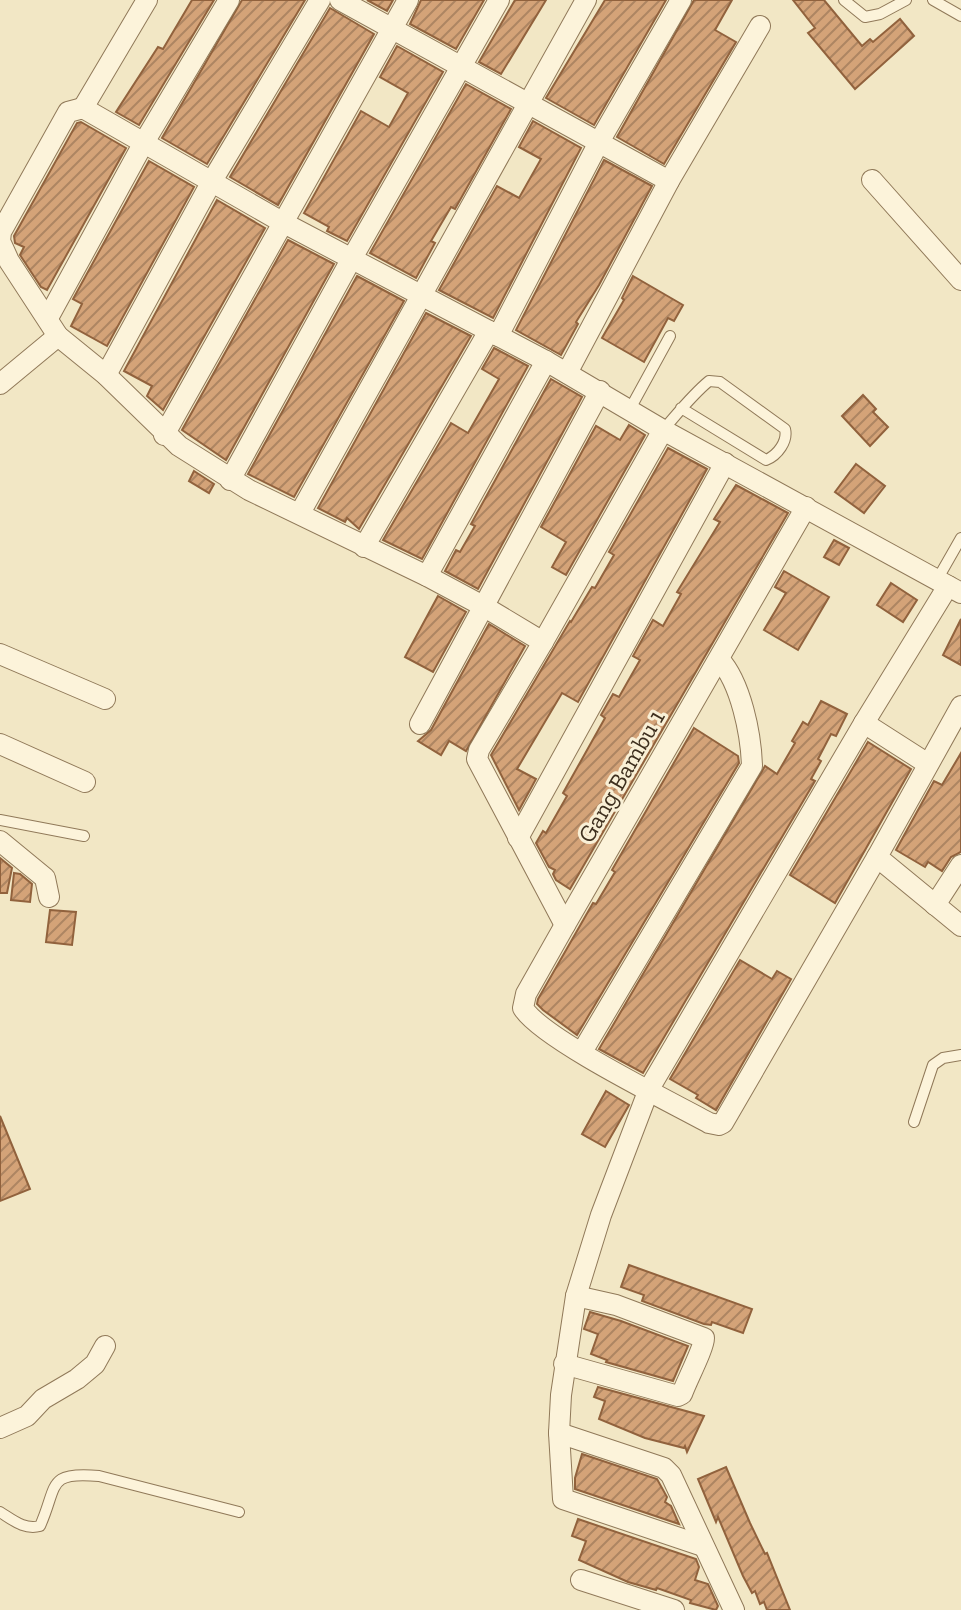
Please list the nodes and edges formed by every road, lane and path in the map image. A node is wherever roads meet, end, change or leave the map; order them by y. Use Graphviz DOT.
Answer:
graph roads {
  1 [pos="147,0"];
  2 [pos="229,0"];
  3 [pos="320,0"];
  4 [pos="340,0"];
  5 [pos="408,0"];
  6 [pos="499,0"];
  7 [pos="586,0"];
  8 [pos="681,0"];
  9 [pos="844,0"];
  10 [pos="906,0"];
  11 [pos="933,0"];
  12 [pos="961,16"];
  13 [pos="760,26"];
  14 [pos="391,29"];
  15 [pos="461,66"];
  16 [pos="528,103"];
  17 [pos="83,108"];
  18 [pos="599,142"];
  19 [pos="143,144"];
  20 [pos="872,180"];
  21 [pos="212,181"];
  22 [pos="669,181"];
  23 [pos="282,222"];
  24 [pos="351,259"];
  25 [pos="961,280"];
  26 [pos="423,296"];
  27 [pos="53,327"];
  28 [pos="494,333"];
  29 [pos="670,336"];
  30 [pos="546,361"];
  31 [pos="567,373"];
  32 [pos="106,375"];
  33 [pos="0,384"];
  34 [pos="600,391"];
  35 [pos="681,408"];
  36 [pos="630,409"];
  37 [pos="663,430"];
  38 [pos="164,435"];
  39 [pos="725,463"];
  40 [pos="230,480"];
  41 [pos="806,507"];
  42 [pos="300,513"];
  43 [pos="961,538"];
  44 [pos="364,547"];
  45 [pos="427,576"];
  46 [pos="949,586"];
  47 [pos="483,606"];
  48 [pos="543,642"];
  49 [pos="0,654"];
  50 [pos="719,659"];
  51 [pos="105,699"];
  52 [pos="961,706"];
  53 [pos="864,723"];
  54 [pos="420,724"];
  55 [pos="0,744"];
  56 [pos="928,764"];
  57 [pos="85,782"];
  58 [pos="0,820"];
  59 [pos="84,836"];
  60 [pos="518,838"];
  61 [pos="0,841"];
  62 [pos="877,857"];
  63 [pos="961,865"];
  64 [pos="49,897"];
  65 [pos="935,905"];
  66 [pos="565,925"];
  67 [pos="961,926"];
  68 [pos="582,1052"];
  69 [pos="961,1055"];
  70 [pos="649,1089"];
  71 [pos="914,1122"];
  72 [pos="576,1296"];
  73 [pos="105,1346"];
  74 [pos="564,1364"];
  75 [pos="0,1428"];
  76 [pos="559,1433"];
  77 [pos="0,1512"];
  78 [pos="239,1512"];
  79 [pos="703,1546"];
  80 [pos="581,1580"];
  81 [pos="674,1610"];
  82 [pos="734,1610"];
  1 -- 17 [label="street"];
  2 -- 19 [label="street"];
  3 -- 21 [label="street"];
  4 -- 14 [label="street"];
  5 -- 14 [label="street"];
  6 -- 15 [label="street"];
  7 -- 16 [label="street"];
  8 -- 18 [label="street"];
  9 -- 10 [label="lane"];
  11 -- 12 [label="lane"];
  13 -- 22 [label="street"];
  14 -- 15 [label="street"];
  14 -- 23 [label="street"];
  15 -- 16 [label="street"];
  15 -- 24 [label="street"];
  16 -- 18 [label="street"];
  16 -- 26 [label="street"];
  17 -- 19 [label="street"];
  17 -- 27 [label="street"];
  18 -- 22 [label="street"];
  18 -- 28 [label="street"];
  19 -- 21 [label="street"];
  19 -- 27 [label="street"];
  20 -- 25 [label="street"];
  21 -- 23 [label="street"];
  21 -- 32 [label="street"];
  22 -- 31 [label="street"];
  23 -- 24 [label="street"];
  23 -- 38 [label="street"];
  24 -- 26 [label="street"];
  24 -- 40 [label="street"];
  26 -- 28 [label="street"];
  26 -- 42 [label="street"];
  27 -- 32 [label="street"];
  27 -- 33 [label="street"];
  28 -- 30 [label="street"];
  28 -- 44 [label="street"];
  29 -- 36 [label="lane"];
  30 -- 31 [label="street"];
  30 -- 45 [label="street"];
  31 -- 34 [label="street"];
  32 -- 38 [label="street"];
  34 -- 36 [label="street"];
  34 -- 47 [label="street"];
  35 -- 35 [label="lane"];
  35 -- 37 [label="lane"];
  36 -- 37 [label="street"];
  37 -- 39 [label="street"];
  37 -- 48 [label="street"];
  38 -- 40 [label="street"];
  39 -- 41 [label="street"];
  39 -- 60 [label="street"];
  40 -- 42 [label="street"];
  41 -- 46 [label="street"];
  41 -- 50 [label="street, Gang Bambu 1"];
  42 -- 44 [label="street"];
  43 -- 46 [label="lane"];
  44 -- 45 [label="street"];
  45 -- 47 [label="street"];
  46 -- 53 [label="street"];
  47 -- 48 [label="street"];
  47 -- 54 [label="street"];
  48 -- 60 [label="street"];
  49 -- 51 [label="street"];
  50 -- 66 [label="street, Gang Bambu 1"];
  50 -- 68 [label="street"];
  52 -- 56 [label="street"];
  53 -- 56 [label="street"];
  53 -- 70 [label="street"];
  55 -- 57 [label="street"];
  56 -- 62 [label="street"];
  58 -- 59 [label="lane"];
  60 -- 66 [label="street"];
  61 -- 64 [label="street"];
  62 -- 65 [label="street"];
  62 -- 70 [label="street"];
  63 -- 65 [label="street"];
  65 -- 67 [label="street"];
  66 -- 68 [label="street, Gang Bambu 1"];
  68 -- 70 [label="street"];
  69 -- 71 [label="lane"];
  70 -- 72 [label="street"];
  72 -- 74 [label="street"];
  72 -- 74 [label="street"];
  73 -- 75 [label="street"];
  74 -- 76 [label="street"];
  76 -- 79 [label="street"];
  76 -- 79 [label="street"];
  77 -- 78 [label="lane"];
  79 -- 82 [label="street"];
  80 -- 81 [label="street"];
}
